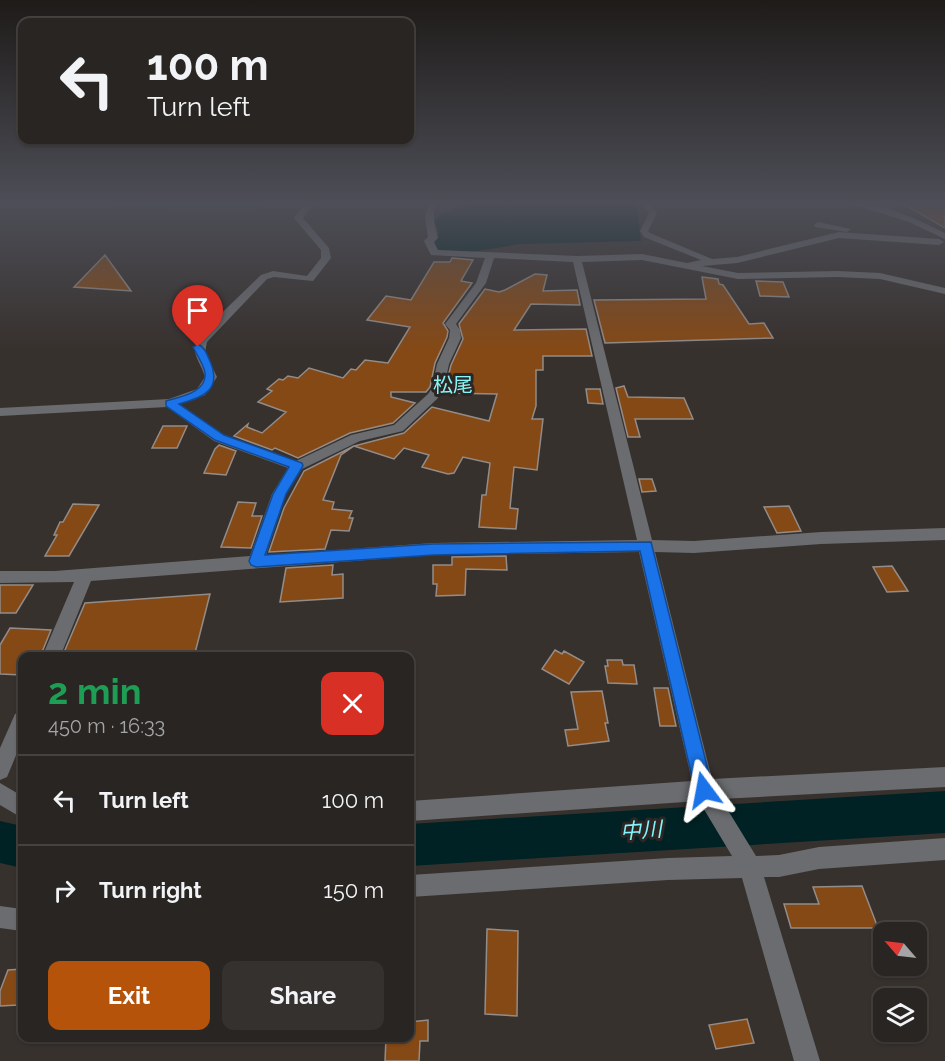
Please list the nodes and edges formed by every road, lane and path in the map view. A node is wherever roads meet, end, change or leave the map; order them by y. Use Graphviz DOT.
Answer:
graph roads {
  1 [pos="326,252"];
  2 [pos="433,252"];
  3 [pos="687,252"];
  4 [pos="771,252"];
  5 [pos="490,255"];
  6 [pos="653,259"];
  7 [pos="577,260"];
  8 [pos="711,261"];
  9 [pos="945,291"];
  10 [pos="170,404"];
  11 [pos="0,412"];
  12 [pos="297,466"];
  13 [pos="945,534"];
  14 [pos="646,546"];
  15 [pos="256,561"];
  16 [pos="85,575"];
  17 [pos="0,577"];
  18 [pos="53,652"];
  19 [pos="18,729"];
  20 [pos="0,770"];
  21 [pos="945,777"];
  22 [pos="704,790"];
  23 [pos="0,793"];
  24 [pos="18,805"];
  25 [pos="414,811"];
  26 [pos="945,849"];
  27 [pos="751,867"];
  28 [pos="414,886"];
  29 [pos="0,917"];
  30 [pos="18,919"];
  31 [pos="807,1061"];
  1 -- 10 [label="street"];
  2 -- 5 [label="street"];
  3 -- 8 [label="street"];
  4 -- 8 [label="street"];
  5 -- 7 [label="street"];
  5 -- 12 [label="street"];
  6 -- 7 [label="street"];
  6 -- 8 [label="street"];
  6 -- 9 [label="street"];
  7 -- 14 [label="street"];
  10 -- 11 [label="street"];
  10 -- 12 [label="street"];
  12 -- 15 [label="street"];
  13 -- 14 [label="street"];
  14 -- 15 [label="street"];
  14 -- 22 [label="street"];
  15 -- 16 [label="street"];
  16 -- 17 [label="street"];
  16 -- 18 [label="street"];
  19 -- 20 [label="street"];
  21 -- 22 [label="street"];
  22 -- 25 [label="street"];
  22 -- 27 [label="street"];
  23 -- 24 [label="street"];
  26 -- 27 [label="street"];
  27 -- 28 [label="street"];
  27 -- 31 [label="street"];
  29 -- 30 [label="street"];
}
